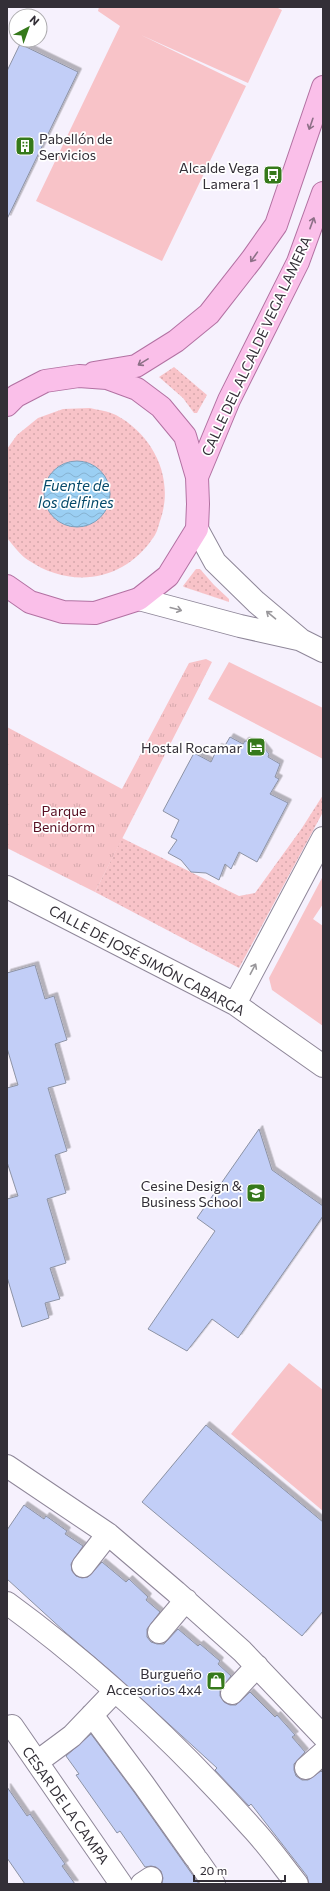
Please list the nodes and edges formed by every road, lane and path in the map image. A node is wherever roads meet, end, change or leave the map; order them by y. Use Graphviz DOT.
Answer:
graph roads {
  1 [pos="323,87"];
  2 [pos="323,193"];
  3 [pos="79,376"];
  4 [pos="10,399"];
  5 [pos="197,477"];
  6 [pos="197,529"];
  7 [pos="7,586"];
  8 [pos="139,599"];
  9 [pos="30,602"];
  10 [pos="7,608"];
  11 [pos="301,640"];
  12 [pos="323,651"];
  13 [pos="323,838"];
  14 [pos="7,887"];
  15 [pos="235,1004"];
  16 [pos="323,1066"];
  17 [pos="10,1475"];
  18 [pos="108,1534"];
  19 [pos="83,1566"];
  20 [pos="186,1600"];
  21 [pos="7,1603"];
  22 [pos="159,1632"];
  23 [pos="257,1666"];
  24 [pos="116,1685"];
  25 [pos="232,1693"];
  26 [pos="92,1715"];
  27 [pos="12,1726"];
  28 [pos="323,1736"];
  29 [pos="323,1753"];
  30 [pos="37,1762"];
  31 [pos="306,1768"];
  32 [pos="121,1884"];
  33 [pos="214,1884"];
  34 [pos="297,1884"];
  1 -- 3 [label="main road, one-way"];
  5 -- 2 [label="main road, CALLE DEL ALCALDE VEGA LAMERA, one-way"];
  3 -- 4 [label="main road"];
  3 -- 5 [label="main road"];
  5 -- 6 [label="main road"];
  6 -- 8 [label="main road"];
  11 -- 6 [label="street, one-way"];
  7 -- 9 [label="main road"];
  8 -- 9 [label="main road"];
  8 -- 11 [label="street, one-way"];
  9 -- 10 [label="main road"];
  11 -- 12 [label="street"];
  15 -- 13 [label="street, one-way"];
  14 -- 15 [label="street, CALLE DE JOSÉ SIMÓN CABARGA"];
  15 -- 16 [label="street, CALLE DE JOSÉ SIMÓN CABARGA"];
  17 -- 18 [label="street"];
  18 -- 19 [label="street"];
  18 -- 20 [label="street"];
  20 -- 22 [label="street"];
  20 -- 23 [label="street"];
  21 -- 24 [label="street"];
  23 -- 25 [label="street"];
  23 -- 28 [label="street"];
  24 -- 26 [label="street"];
  24 -- 34 [label="street"];
  26 -- 30 [label="street"];
  26 -- 33 [label="street"];
  27 -- 30 [label="street, CESAR DE LA CAMPA"];
  29 -- 31 [label="street"];
  30 -- 32 [label="street, CESAR DE LA CAMPA"];
}
